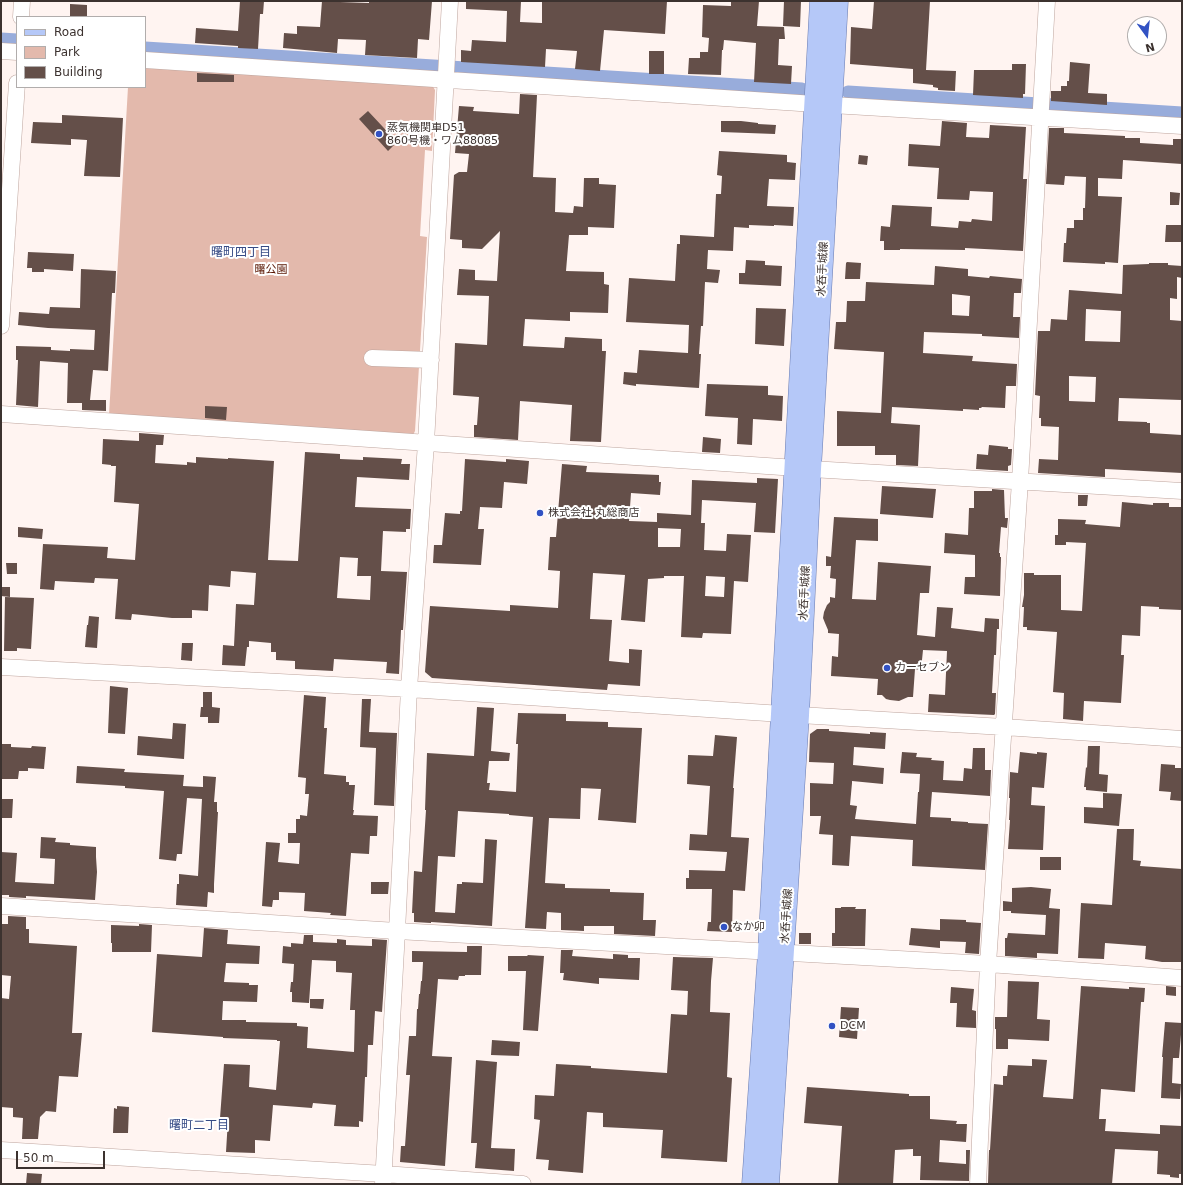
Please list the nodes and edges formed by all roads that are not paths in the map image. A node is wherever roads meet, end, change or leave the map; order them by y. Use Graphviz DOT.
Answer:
graph roads {
  1 [pos="22,1"];
  2 [pos="450,1"];
  3 [pos="820,1"];
  4 [pos="838,1"];
  5 [pos="1047,1"];
  6 [pos="21,16"];
  7 [pos="1,51"];
  8 [pos="16,52"];
  9 [pos="146,60"];
  10 [pos="446,80"];
  11 [pos="17,88"];
  12 [pos="824,105"];
  13 [pos="1041,117"];
  14 [pos="1182,126"];
  15 [pos="1,326"];
  16 [pos="372,358"];
  17 [pos="431,360"];
  18 [pos="1,414"];
  19 [pos="426,443"];
  20 [pos="803,468"];
  21 [pos="1020,481"];
  22 [pos="1182,491"];
  23 [pos="1,667"];
  24 [pos="409,689"];
  25 [pos="790,715"];
  26 [pos="1004,727"];
  27 [pos="1182,739"];
  28 [pos="1,906"];
  29 [pos="397,931"];
  30 [pos="776,952"];
  31 [pos="988,964"];
  32 [pos="1182,978"];
  33 [pos="1,1150"];
  34 [pos="383,1179"];
  35 [pos="523,1184"];
  36 [pos="752,1184"];
  37 [pos="769,1184"];
  38 [pos="978,1184"];
  1 -- 6 [label="street"];
  2 -- 10 [label="street"];
  3 -- 12 [label="main road, 水呑手城線"];
  4 -- 12 [label="main road, 水呑手城線"];
  5 -- 13 [label="street"];
  7 -- 8 [label="street"];
  9 -- 10 [label="street"];
  10 -- 12 [label="street"];
  10 -- 17 [label="street"];
  11 -- 15 [label="street"];
  12 -- 13 [label="street"];
  12 -- 20 [label="main road, 水呑手城線"];
  13 -- 14 [label="street"];
  13 -- 21 [label="street"];
  16 -- 17 [label="street"];
  17 -- 19 [label="street"];
  18 -- 19 [label="street"];
  19 -- 20 [label="street"];
  19 -- 24 [label="street"];
  20 -- 21 [label="street"];
  20 -- 25 [label="main road, 水呑手城線"];
  21 -- 22 [label="street"];
  21 -- 26 [label="street"];
  23 -- 24 [label="street"];
  24 -- 25 [label="street"];
  24 -- 29 [label="street"];
  25 -- 26 [label="street"];
  25 -- 30 [label="main road, 水呑手城線"];
  26 -- 27 [label="street"];
  26 -- 31 [label="street"];
  28 -- 29 [label="street"];
  29 -- 30 [label="street"];
  29 -- 34 [label="street"];
  30 -- 31 [label="street"];
  30 -- 36 [label="main road, 水呑手城線"];
  30 -- 37 [label="main road, 水呑手城線"];
  31 -- 32 [label="street"];
  31 -- 38 [label="street"];
  33 -- 34 [label="street"];
  34 -- 35 [label="street"];
}
